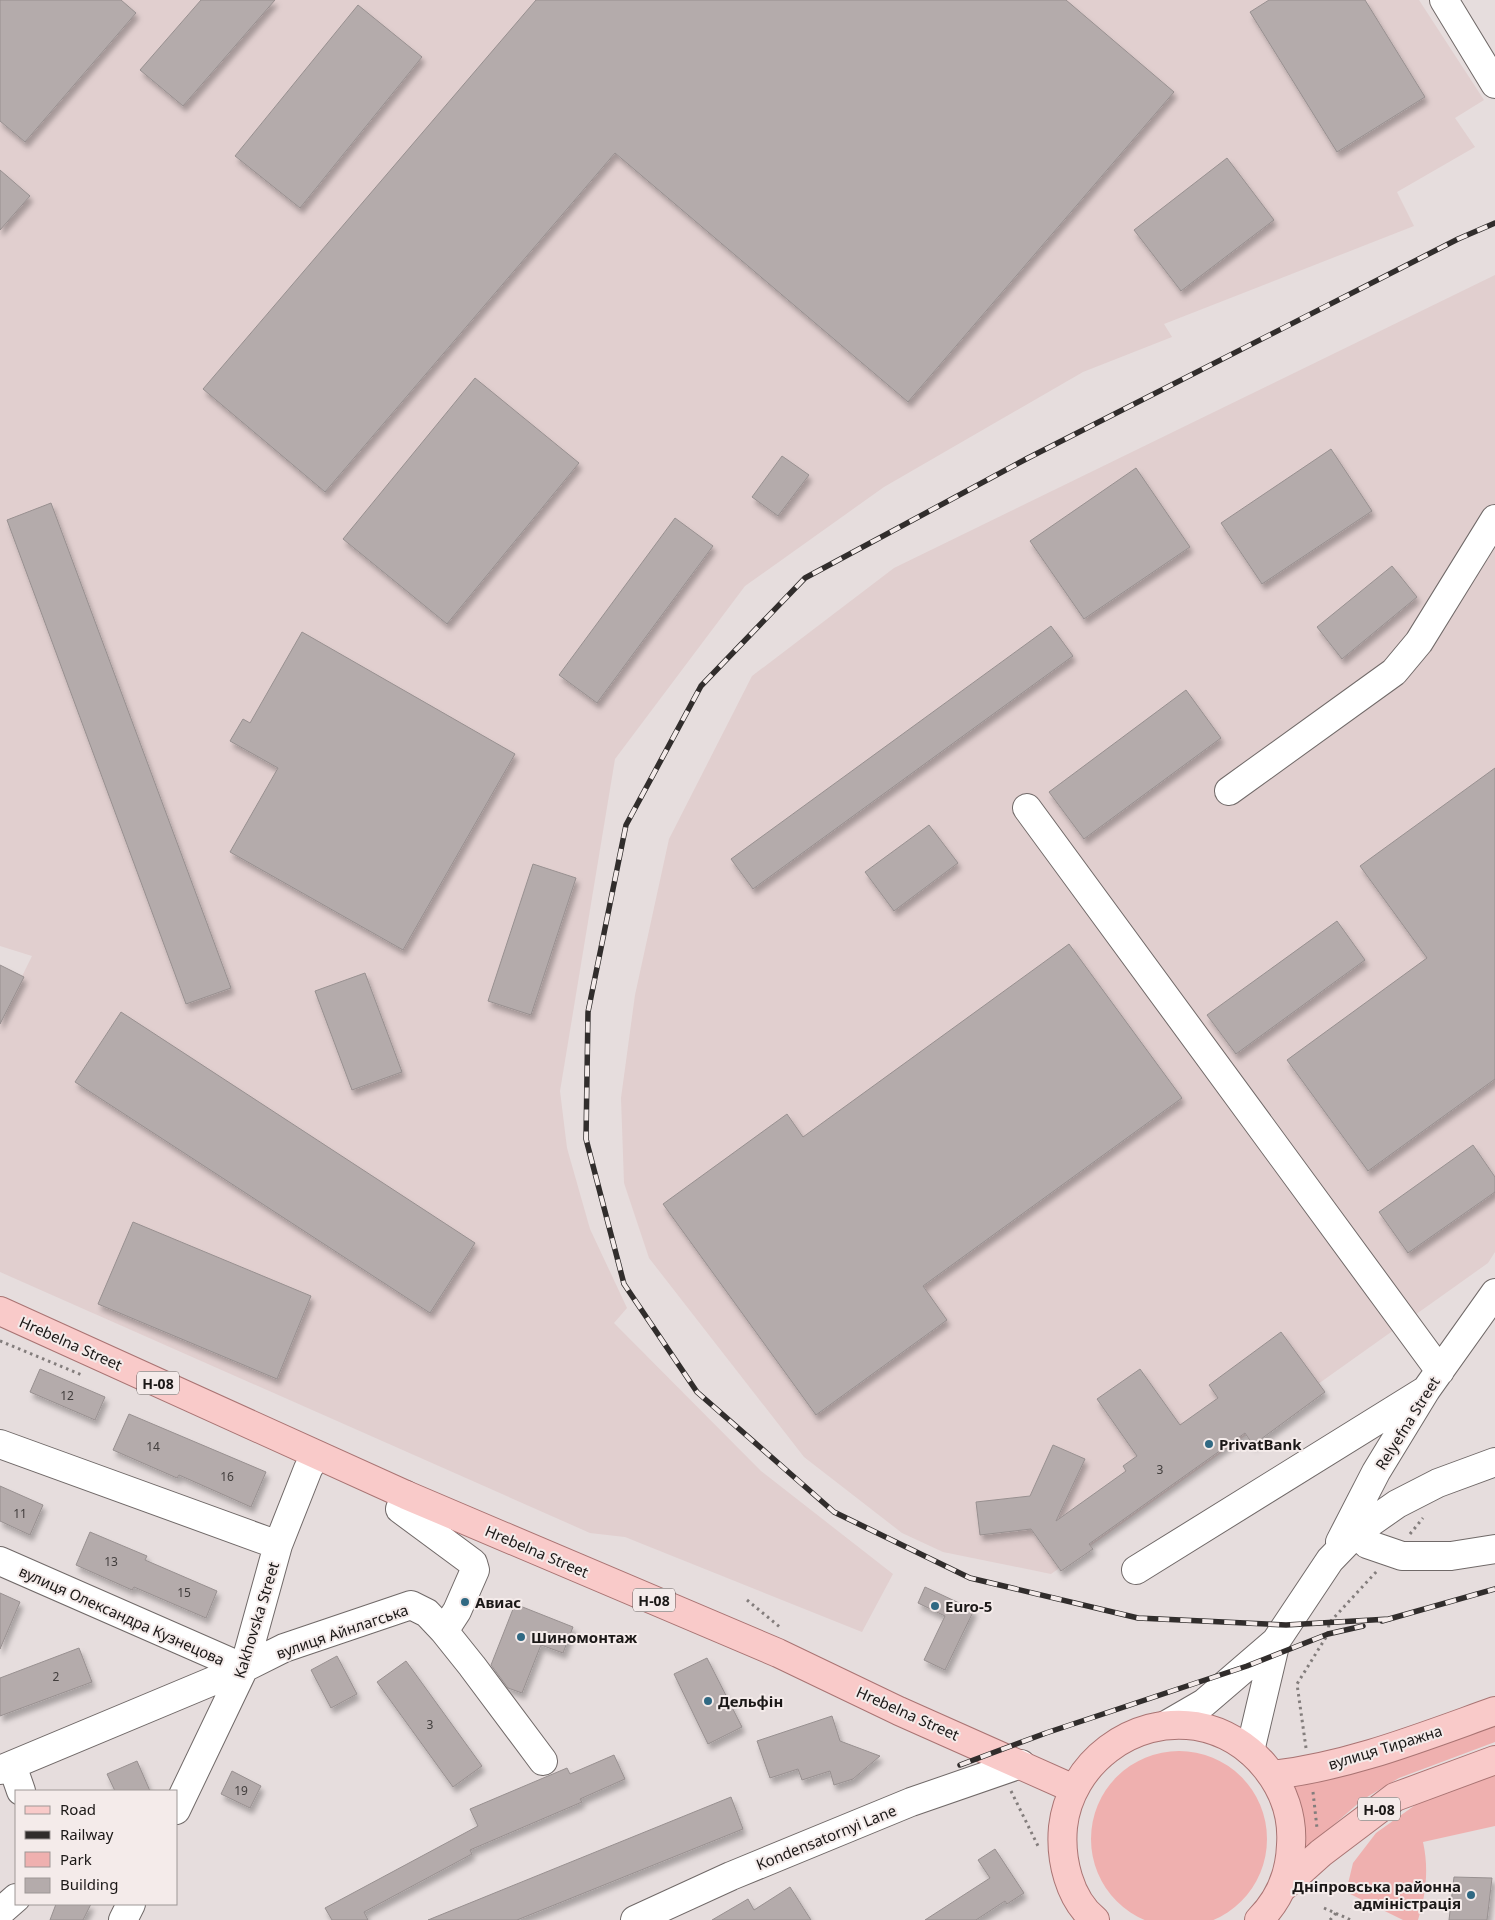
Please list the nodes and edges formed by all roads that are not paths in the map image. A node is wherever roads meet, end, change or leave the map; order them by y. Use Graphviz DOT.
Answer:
graph roads {
  1 [pos="1444,0"];
  2 [pos="1495,84"];
  3 [pos="1495,519"];
  4 [pos="1229,791"];
  5 [pos="1027,808"];
  6 [pos="1495,1293"];
  7 [pos="0,1311"];
  8 [pos="1433,1380"];
  9 [pos="0,1444"];
  10 [pos="312,1462"];
  11 [pos="1495,1462"];
  12 [pos="406,1495"];
  13 [pos="1357,1532"];
  14 [pos="278,1545"];
  15 [pos="1495,1550"];
  16 [pos="1330,1560"];
  17 [pos="0,1561"];
  18 [pos="1136,1570"];
  19 [pos="444,1631"];
  20 [pos="1276,1641"];
  21 [pos="244,1668"];
  22 [pos="1495,1711"];
  23 [pos="1166,1725"];
  24 [pos="1250,1751"];
  25 [pos="1495,1760"];
  26 [pos="543,1761"];
  27 [pos="1021,1764"];
  28 [pos="6,1768"];
  29 [pos="1273,1775"];
  30 [pos="1074,1789"];
  31 [pos="20,1790"];
  32 [pos="178,1806"];
  33 [pos="1281,1889"];
  34 [pos="15,1899"];
  35 [pos="130,1905"];
  36 [pos="0,1912"];
  37 [pos="1091,1919"];
  38 [pos="123,1920"];
  39 [pos="635,1920"];
  40 [pos="1259,1920"];
  1 -- 2 [label="street"];
  3 -- 4 [label="street"];
  5 -- 8 [label="street"];
  6 -- 8 [label="street, Relyefna Street"];
  7 -- 10 [label="main road, Hrebelna Street / Н-08"];
  8 -- 16 [label="street, Relyefna Street"];
  8 -- 18 [label="street"];
  9 -- 14 [label="street"];
  10 -- 12 [label="main road, Hrebelna Street / Н-08"];
  10 -- 14 [label="street, Kakhovska Street"];
  11 -- 13 [label="street, Relyefna Street"];
  12 -- 19 [label="street"];
  12 -- 27 [label="main road, Hrebelna Street / Н-08"];
  13 -- 15 [label="street"];
  13 -- 16 [label="street, Relyefna Street"];
  14 -- 21 [label="street, Kakhovska Street"];
  16 -- 20 [label="street, Relyefna Street"];
  17 -- 21 [label="street, вулиця Олександра Кузнецова"];
  19 -- 21 [label="street, вулиця Айнлагська"];
  19 -- 26 [label="street, вулиця Айнлагська"];
  20 -- 23 [label="street"];
  20 -- 24 [label="street"];
  21 -- 28 [label="street, вулиця Айнлагська"];
  21 -- 32 [label="street, Kakhovska Street"];
  22 -- 29 [label="main road, вулиця Тиражна"];
  23 -- 24 [label="main road"];
  23 -- 30 [label="main road"];
  24 -- 29 [label="main road"];
  25 -- 33 [label="main road, Н-08"];
  27 -- 30 [label="main road, Hrebelna Street / Н-08"];
  27 -- 39 [label="street, Kondensatornyi Lane"];
  28 -- 31 [label="street"];
  29 -- 33 [label="main road"];
  30 -- 37 [label="main road"];
  33 -- 40 [label="main road, Н-08"];
  34 -- 36 [label="street"];
  35 -- 38 [label="street"];
}
